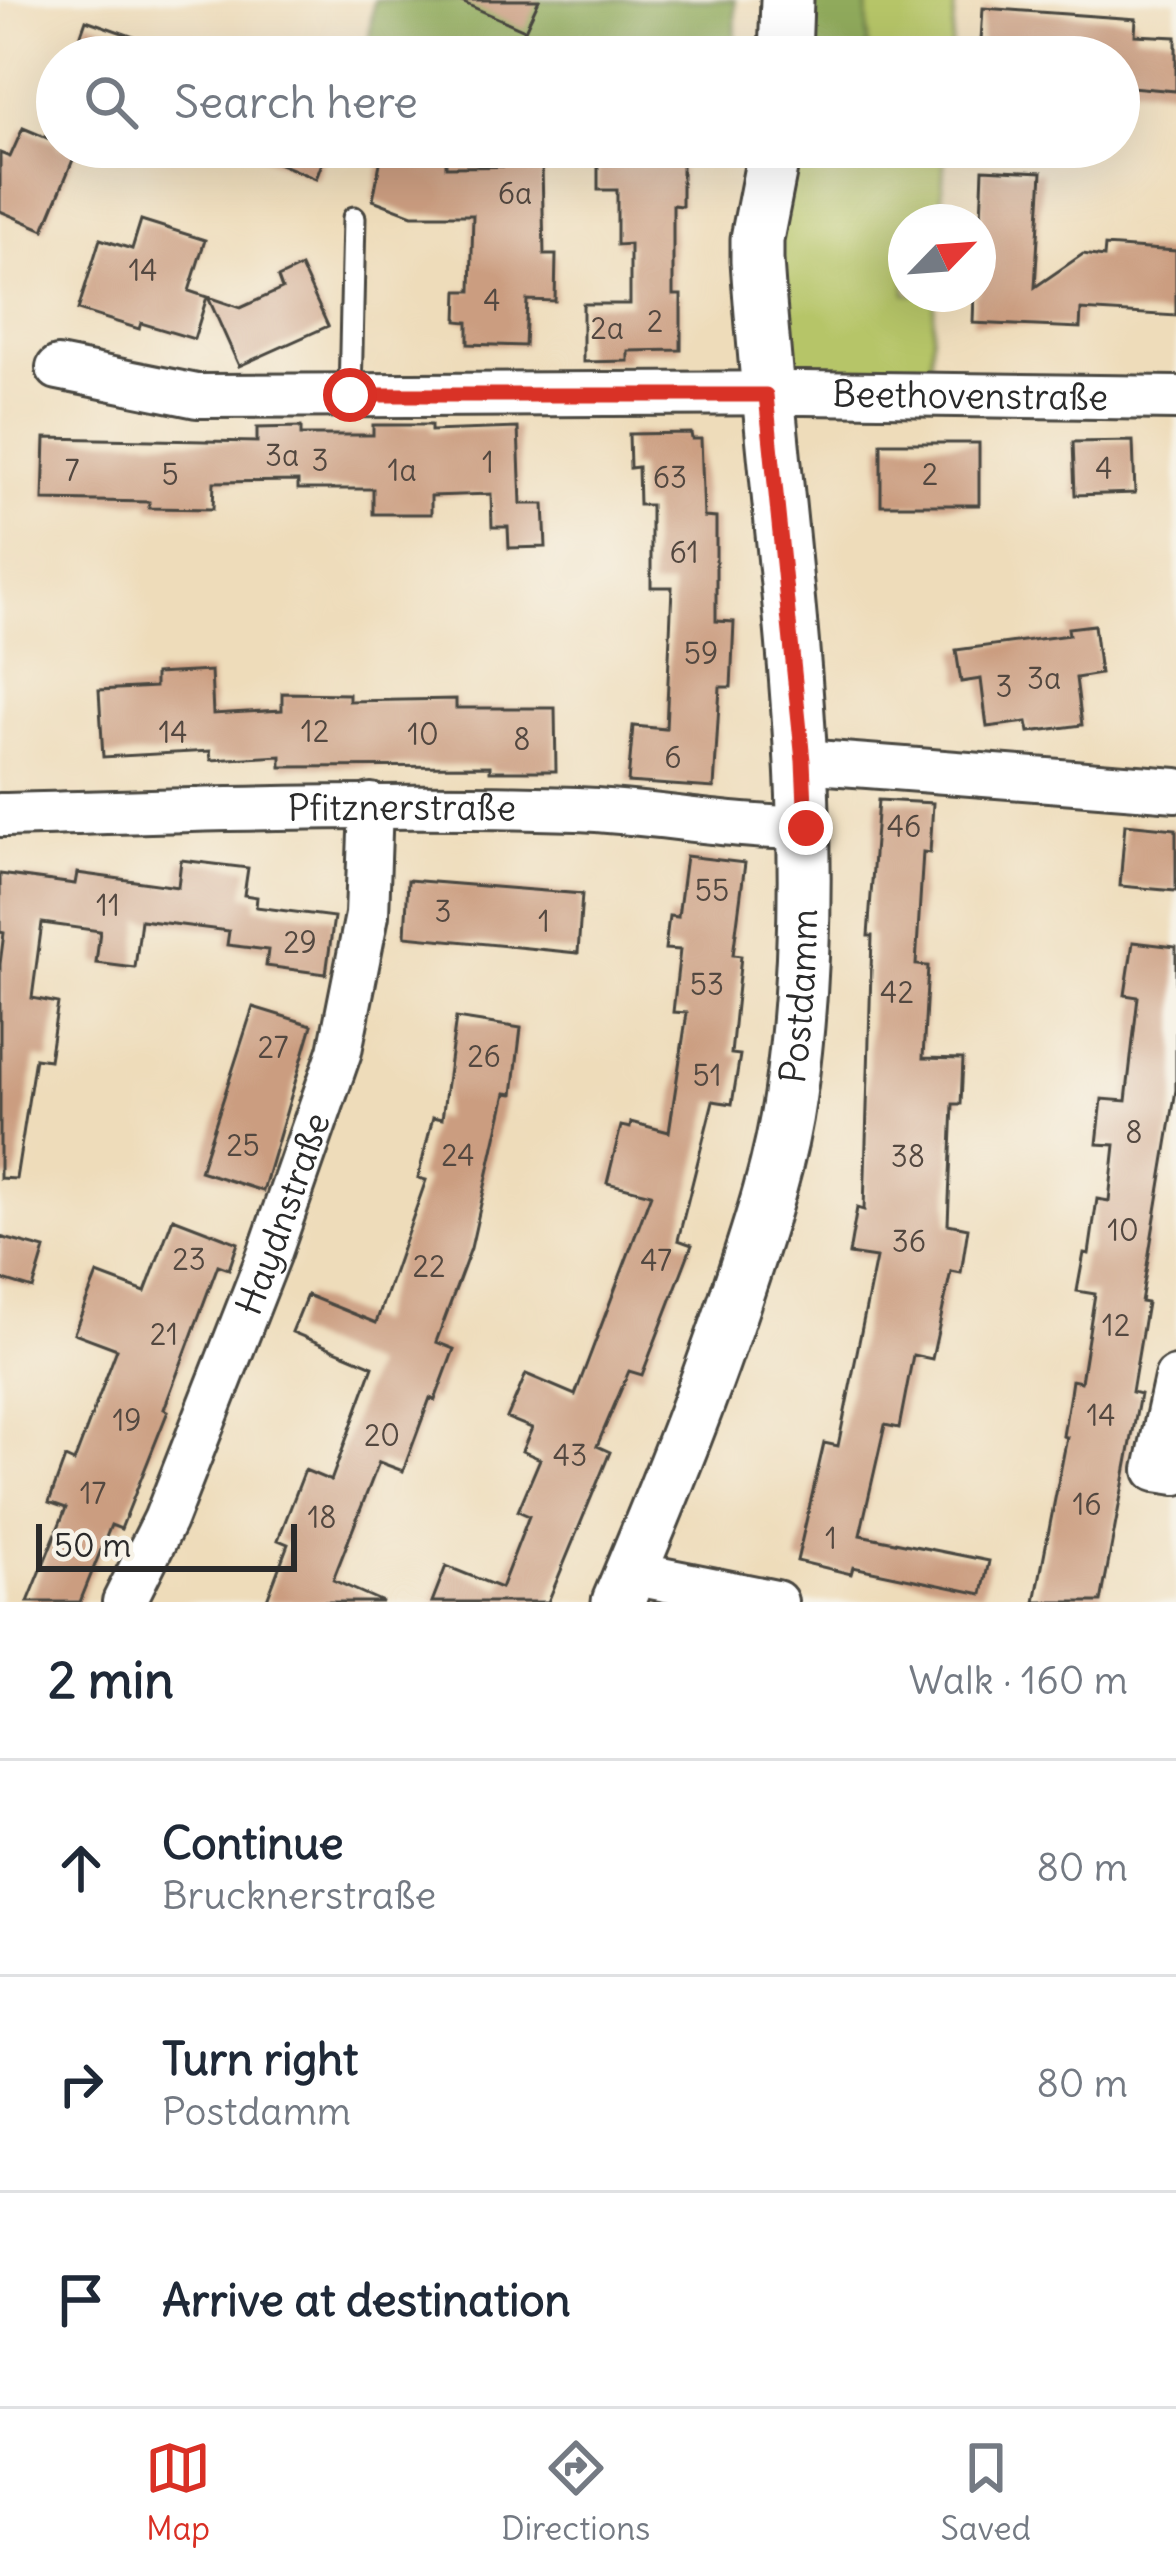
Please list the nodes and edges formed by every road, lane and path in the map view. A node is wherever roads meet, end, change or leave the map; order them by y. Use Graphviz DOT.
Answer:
graph roads {
  1 [pos="787,0"];
  2 [pos="786,36"];
  3 [pos="771,168"];
  4 [pos="354,218"];
  5 [pos="58,368"];
  6 [pos="350,395"];
  7 [pos="766,395"];
  8 [pos="1176,398"];
  9 [pos="803,761"];
  10 [pos="1176,790"];
  11 [pos="371,805"];
  12 [pos="0,815"];
  13 [pos="806,828"];
  14 [pos="1176,1378"];
  15 [pos="1176,1473"];
  16 [pos="625,1587"];
  17 [pos="124,1602"];
  18 [pos="776,1602"];
  1 -- 2 [label="street"];
  3 -- 7 [label="street, Postdamm"];
  4 -- 6 [label="lane"];
  5 -- 6 [label="street, Beethovenstraße"];
  6 -- 7 [label="street, Beethovenstraße"];
  7 -- 8 [label="street, Beethovenstraße"];
  7 -- 9 [label="street, Postdamm"];
  9 -- 10 [label="street"];
  9 -- 13 [label="street, Postdamm"];
  11 -- 12 [label="street, Pfitznerstraße"];
  11 -- 13 [label="street, Pfitznerstraße"];
  11 -- 17 [label="street, Haydnstraße"];
  13 -- 16 [label="street, Postdamm"];
  14 -- 15 [label="street"];
  16 -- 18 [label="street"];
}
